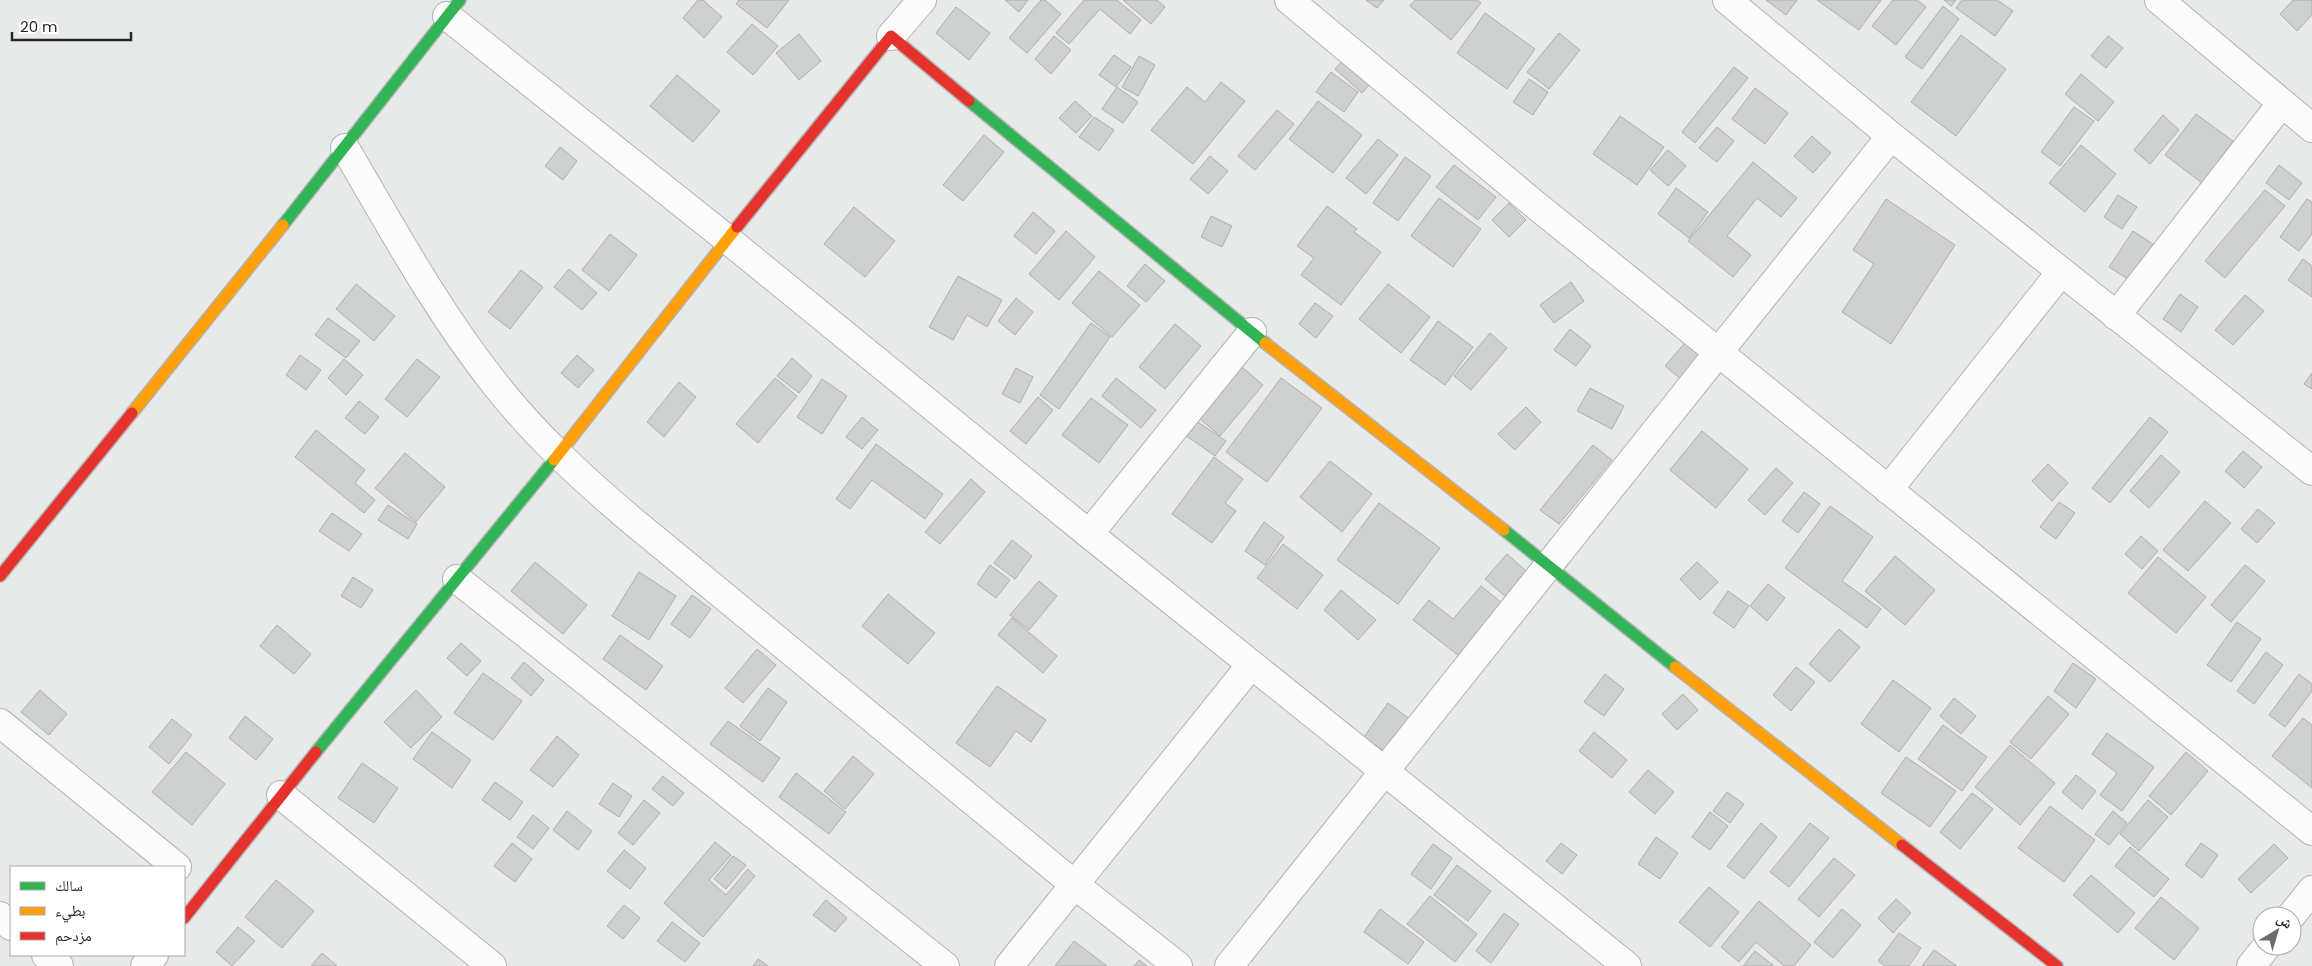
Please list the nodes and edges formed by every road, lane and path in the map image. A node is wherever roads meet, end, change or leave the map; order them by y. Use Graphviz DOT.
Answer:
graph roads {
  1 [pos="922,0"];
  2 [pos="1289,0"];
  3 [pos="1727,0"];
  4 [pos="2159,0"];
  5 [pos="454,8"];
  6 [pos="892,36"];
  7 [pos="2281,104"];
  8 [pos="2312,128"];
  9 [pos="1891,136"];
  10 [pos="344,148"];
  11 [pos="727,239"];
  12 [pos="2061,272"];
  13 [pos="2116,316"];
  14 [pos="1252,332"];
  15 [pos="1718,352"];
  16 [pos="558,455"];
  17 [pos="2312,471"];
  18 [pos="1888,490"];
  19 [pos="1089,534"];
  20 [pos="1549,565"];
  21 [pos="0,576"];
  22 [pos="457,579"];
  23 [pos="1251,665"];
  24 [pos="0,723"];
  25 [pos="1386,771"];
  26 [pos="281,794"];
  27 [pos="2312,831"];
  28 [pos="176,866"];
  29 [pos="185,874"];
  30 [pos="1075,885"];
  31 [pos="205,890"];
  32 [pos="2312,890"];
  33 [pos="2299,906"];
  34 [pos="0,916"];
  35 [pos="185,917"];
  36 [pos="10,925"];
  37 [pos="47,956"];
  38 [pos="153,956"];
  39 [pos="2259,956"];
  40 [pos="59,966"];
  41 [pos="145,966"];
  42 [pos="492,966"];
  43 [pos="944,966"];
  44 [pos="1009,966"];
  45 [pos="1178,966"];
  46 [pos="1229,966"];
  47 [pos="1627,966"];
  48 [pos="2057,966"];
  49 [pos="2251,966"];
  1 -- 6 [label="street"];
  2 -- 15 [label="street"];
  3 -- 9 [label="street"];
  4 -- 7 [label="street"];
  5 -- 10 [label="street"];
  5 -- 11 [label="street"];
  6 -- 11 [label="street"];
  6 -- 14 [label="street"];
  7 -- 8 [label="street"];
  7 -- 13 [label="street"];
  9 -- 12 [label="street"];
  9 -- 15 [label="street"];
  10 -- 16 [label="street"];
  10 -- 21 [label="street"];
  11 -- 16 [label="street"];
  11 -- 19 [label="street"];
  12 -- 13 [label="street"];
  12 -- 18 [label="street"];
  13 -- 17 [label="street"];
  14 -- 19 [label="street"];
  14 -- 20 [label="street"];
  15 -- 18 [label="street"];
  15 -- 20 [label="street"];
  16 -- 22 [label="street"];
  16 -- 30 [label="street"];
  18 -- 27 [label="street"];
  19 -- 23 [label="street"];
  20 -- 25 [label="street"];
  20 -- 48 [label="street"];
  22 -- 26 [label="street"];
  22 -- 43 [label="street"];
  23 -- 25 [label="street"];
  23 -- 30 [label="street"];
  24 -- 28 [label="street"];
  25 -- 46 [label="street"];
  25 -- 47 [label="street"];
  26 -- 31 [label="street"];
  26 -- 42 [label="street"];
  29 -- 31 [label="street"];
  30 -- 44 [label="street"];
  30 -- 45 [label="street"];
  31 -- 35 [label="street"];
  32 -- 33 [label="street"];
  34 -- 36 [label="street"];
  37 -- 40 [label="street"];
  38 -- 41 [label="street"];
  39 -- 49 [label="street"];
}
